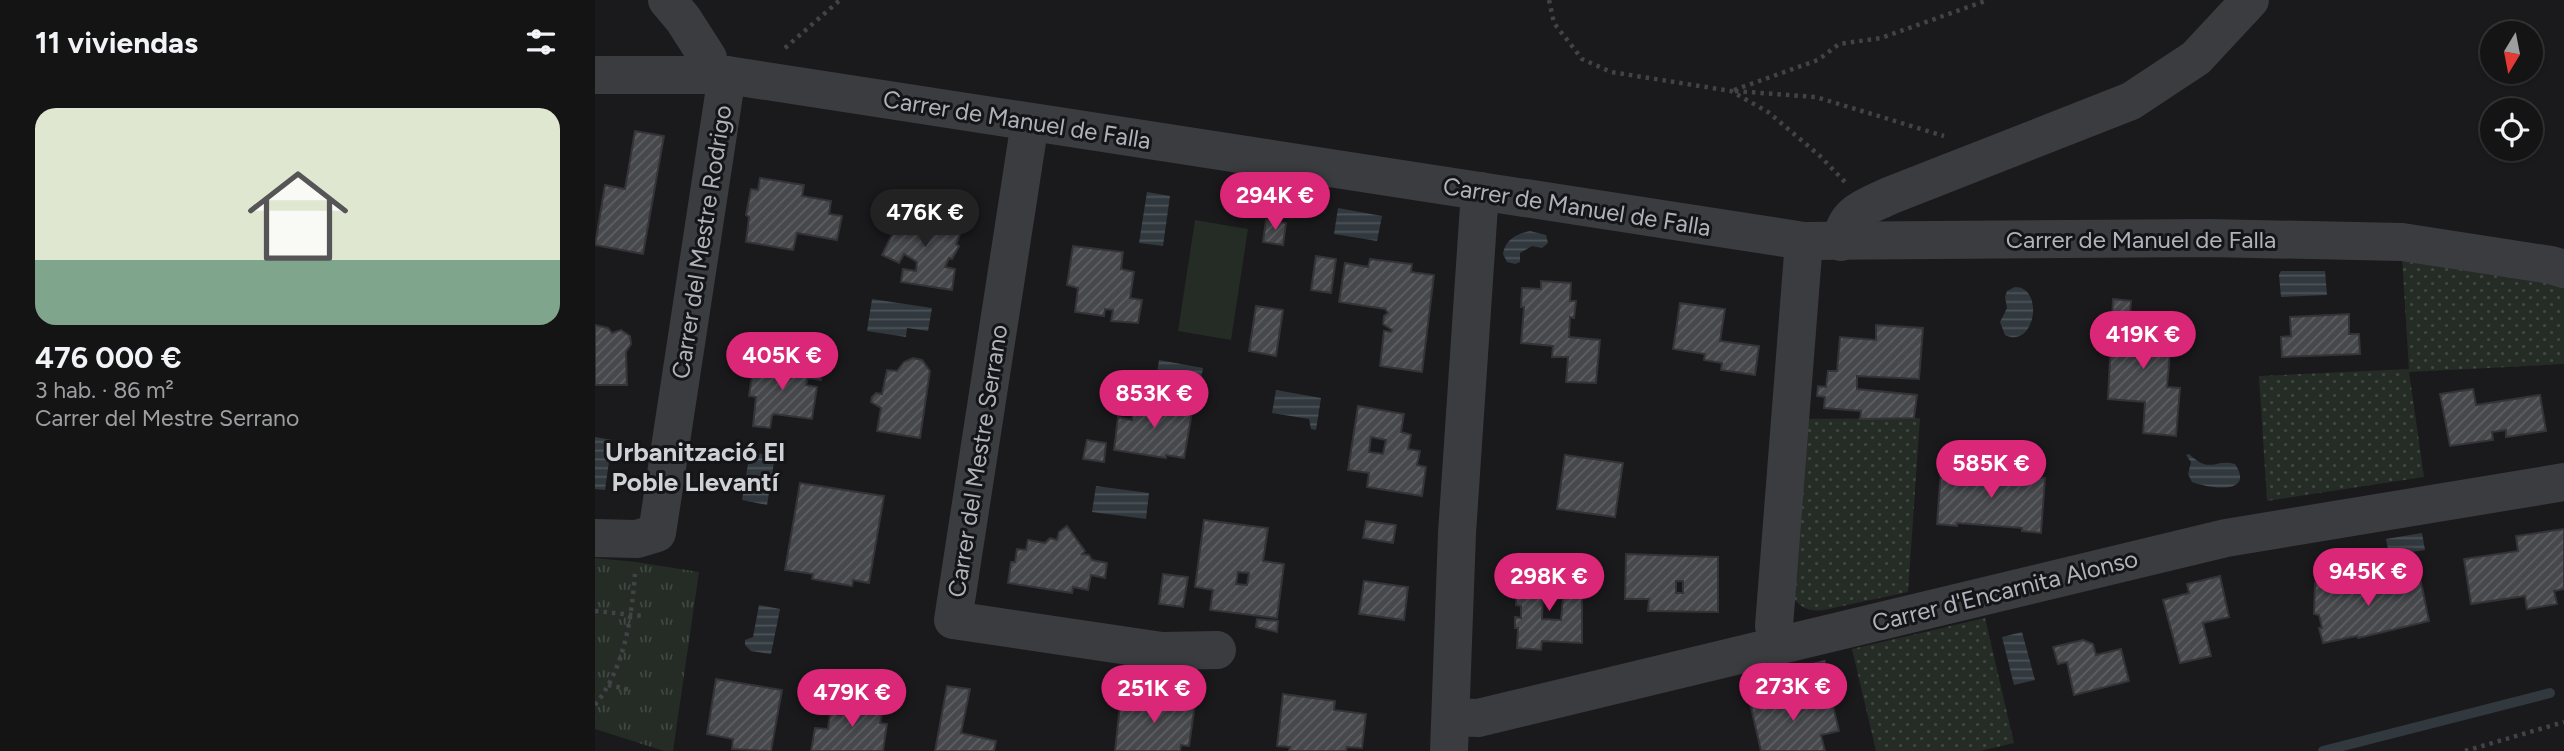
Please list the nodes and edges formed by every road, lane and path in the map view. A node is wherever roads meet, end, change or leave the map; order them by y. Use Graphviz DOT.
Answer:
graph roads {
  1 [pos="667,0"];
  2 [pos="840,0"];
  3 [pos="1549,0"];
  4 [pos="1988,0"];
  5 [pos="2250,0"];
  6 [pos="595,75"];
  7 [pos="731,77"];
  8 [pos="1731,91"];
  9 [pos="1030,122"];
  10 [pos="1998,154"];
  11 [pos="1480,191"];
  12 [pos="1834,232"];
  13 [pos="2564,269"];
  14 [pos="2564,482"];
  15 [pos="647,536"];
  16 [pos="595,538"];
  17 [pos="595,611"];
  18 [pos="632,615"];
  19 [pos="643,616"];
  20 [pos="1779,646"];
  21 [pos="1217,650"];
  22 [pos="608,685"];
  23 [pos="631,691"];
  24 [pos="595,705"];
  25 [pos="2564,722"];
  26 [pos="1450,734"];
  27 [pos="2465,751"];
  1 -- 7 [label="street"];
  2 -- 7 [label="path"];
  3 -- 8 [label="path"];
  4 -- 8 [label="path"];
  5 -- 10 [label="street"];
  6 -- 7 [label="street, Carrer de Manuel de Falla"];
  7 -- 9 [label="street, Carrer de Manuel de Falla"];
  7 -- 15 [label="street, Carrer del Mestre Rodrigo"];
  8 -- 10 [label="path"];
  8 -- 12 [label="path"];
  9 -- 11 [label="street, Carrer de Manuel de Falla"];
  9 -- 21 [label="street, Carrer del Mestre Serrano"];
  10 -- 12 [label="street"];
  11 -- 12 [label="street, Carrer de Manuel de Falla"];
  11 -- 26 [label="street"];
  12 -- 13 [label="street, Carrer de Manuel de Falla"];
  12 -- 20 [label="street"];
  14 -- 20 [label="street, Carrer d'Encarnita Alonso"];
  15 -- 16 [label="street"];
  15 -- 18 [label="path"];
  17 -- 18 [label="path"];
  18 -- 19 [label="path"];
  18 -- 22 [label="path"];
  20 -- 26 [label="street, Carrer d'Encarnita Alonso"];
  22 -- 23 [label="path"];
  22 -- 24 [label="path"];
  25 -- 27 [label="path"];
}
